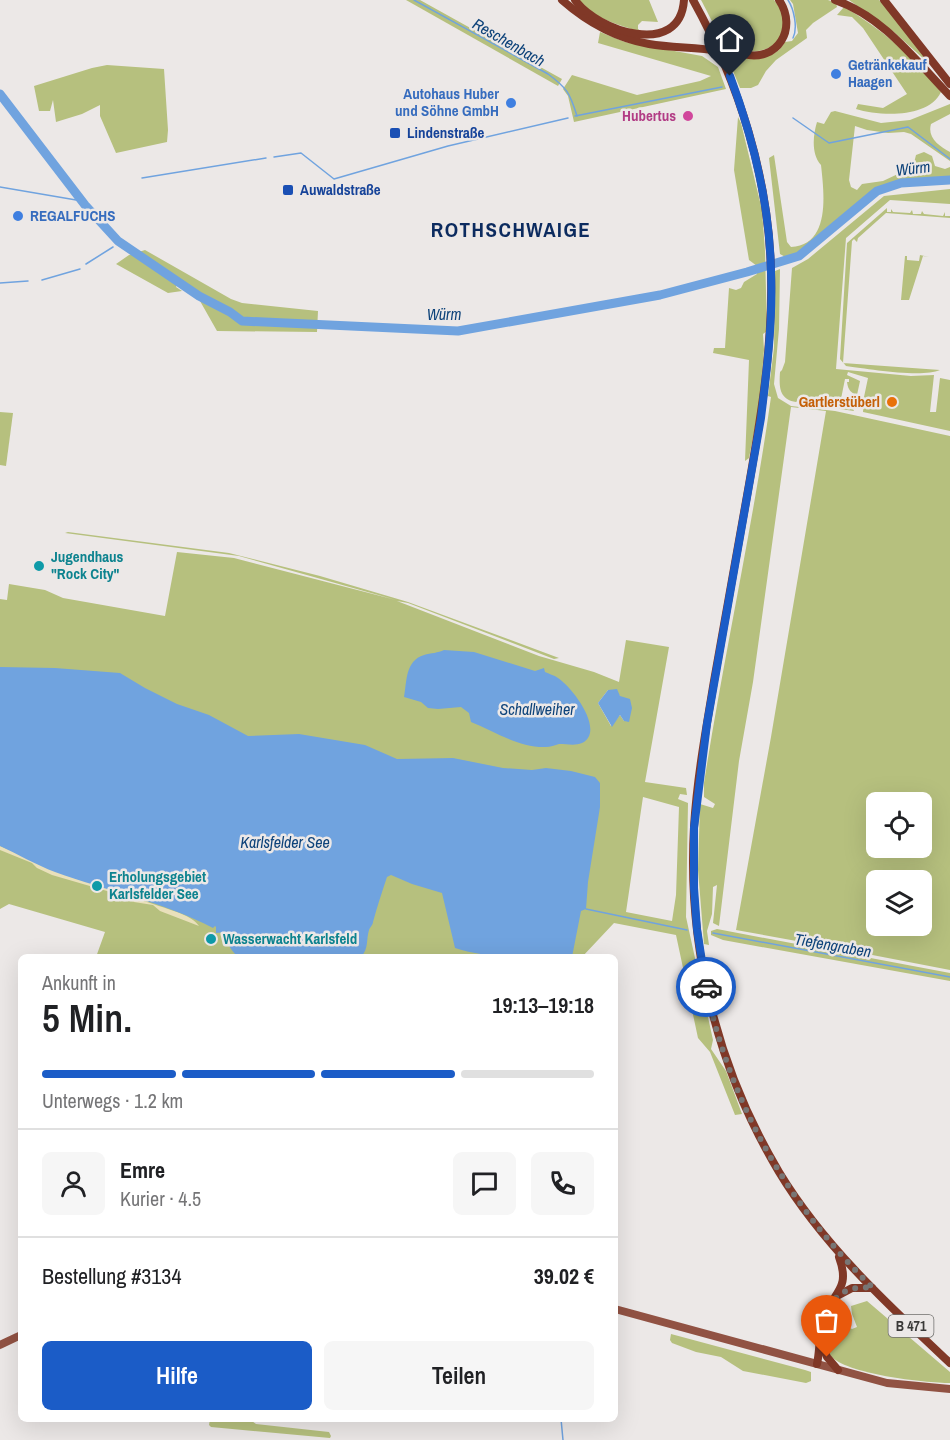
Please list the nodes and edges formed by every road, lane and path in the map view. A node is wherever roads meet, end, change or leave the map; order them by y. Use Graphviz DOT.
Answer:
graph roads {
  1 [pos="562,0"];
  2 [pos="575,0"];
  3 [pos="684,0"];
  4 [pos="693,0"];
  5 [pos="779,0"];
  6 [pos="836,0"];
  7 [pos="884,0"];
  8 [pos="709,30"];
  9 [pos="719,51"];
  10 [pos="950,84"];
  11 [pos="950,96"];
  12 [pos="837,1250"];
  13 [pos="873,1288"];
  14 [pos="837,1296"];
  15 [pos="618,1310"];
  16 [pos="18,1336"];
  17 [pos="820,1342"];
  18 [pos="0,1345"];
  19 [pos="950,1363"];
  20 [pos="817,1364"];
  21 [pos="838,1370"];
  22 [pos="950,1389"];
  1 -- 9 [label="highway"];
  2 -- 3 [label="highway"];
  4 -- 8 [label="highway, B 471"];
  5 -- 8 [label="highway"];
  6 -- 11 [label="highway"];
  7 -- 10 [label="highway"];
  8 -- 9 [label="highway, B 471"];
  9 -- 12 [label="highway, B 471"];
  12 -- 13 [label="highway, B 471"];
  12 -- 14 [label="highway"];
  13 -- 14 [label="highway"];
  13 -- 19 [label="highway, B 471"];
  14 -- 17 [label="highway"];
  15 -- 20 [label="main road"];
  16 -- 18 [label="main road"];
  17 -- 20 [label="highway"];
  17 -- 21 [label="highway"];
  20 -- 21 [label="main road"];
  21 -- 22 [label="main road"];
}
